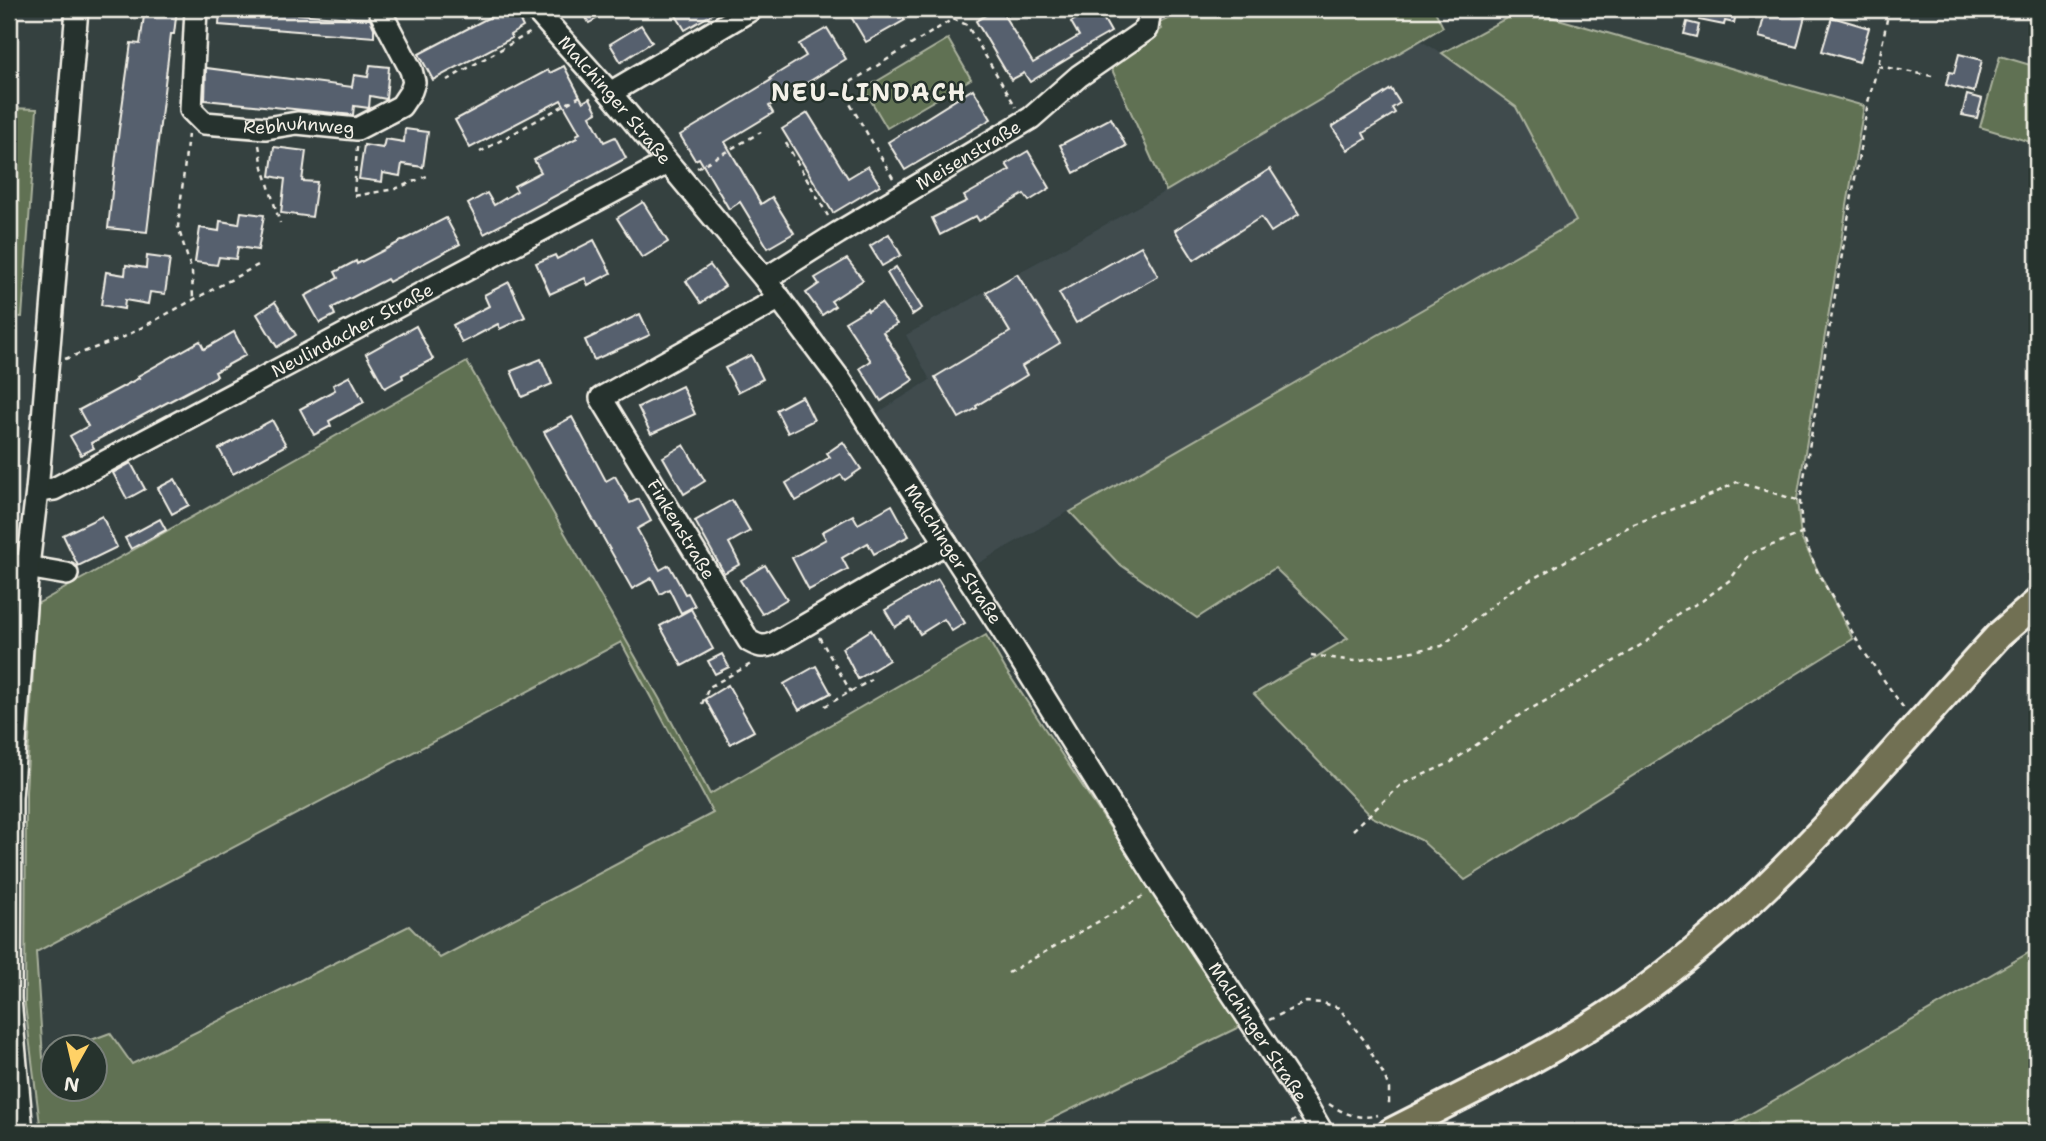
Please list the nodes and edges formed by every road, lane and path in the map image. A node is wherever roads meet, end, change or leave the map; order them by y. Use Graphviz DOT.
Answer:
graph roads {
  1 [pos="77,9"];
  2 [pos="196,9"];
  3 [pos="373,9"];
  4 [pos="752,9"];
  5 [pos="1150,9"];
  6 [pos="1889,9"];
  7 [pos="541,16"];
  8 [pos="1878,66"];
  9 [pos="1932,76"];
  10 [pos="447,80"];
  11 [pos="606,89"];
  12 [pos="191,110"];
  13 [pos="1025,122"];
  14 [pos="256,127"];
  15 [pos="358,129"];
  16 [pos="761,132"];
  17 [pos="786,143"];
  18 [pos="481,152"];
  19 [pos="673,171"];
  20 [pos="427,176"];
  21 [pos="903,195"];
  22 [pos="280,223"];
  23 [pos="838,233"];
  24 [pos="260,264"];
  25 [pos="765,279"];
  26 [pos="780,298"];
  27 [pos="193,300"];
  28 [pos="48,364"];
  29 [pos="37,491"];
  30 [pos="1800,501"];
  31 [pos="1802,533"];
  32 [pos="946,543"];
  33 [pos="18,565"];
  34 [pos="67,574"];
  35 [pos="2037,602"];
  36 [pos="810,622"];
  37 [pos="759,647"];
  38 [pos="1311,655"];
  39 [pos="871,680"];
  40 [pos="851,692"];
  41 [pos="702,704"];
  42 [pos="825,706"];
  43 [pos="1906,711"];
  44 [pos="1353,830"];
  45 [pos="1161,886"];
  46 [pos="1008,973"];
  47 [pos="1266,1022"];
  48 [pos="1389,1104"];
  49 [pos="1308,1108"];
  50 [pos="1387,1123"];
  51 [pos="22,1132"];
  52 [pos="1289,1132"];
  53 [pos="1322,1132"];
  1 -- 28 [label="street"];
  2 -- 12 [label="street"];
  3 -- 15 [label="street, Rebhuhnweg"];
  4 -- 11 [label="street"];
  5 -- 13 [label="street, Meisenstraße"];
  6 -- 8 [label="path"];
  7 -- 10 [label="path"];
  7 -- 11 [label="street, Malchinger Straße"];
  8 -- 9 [label="path"];
  8 -- 30 [label="path"];
  11 -- 18 [label="path"];
  11 -- 19 [label="street, Malchinger Straße"];
  12 -- 14 [label="street, Rebhuhnweg"];
  12 -- 27 [label="path"];
  13 -- 21 [label="street, Meisenstraße"];
  13 -- 21 [label="path"];
  14 -- 15 [label="street, Rebhuhnweg"];
  14 -- 22 [label="path"];
  15 -- 20 [label="path"];
  16 -- 19 [label="path"];
  17 -- 23 [label="path"];
  19 -- 25 [label="street, Malchinger Straße"];
  19 -- 29 [label="street, Neulindacher Straße"];
  21 -- 23 [label="street, Meisenstraße"];
  23 -- 25 [label="street, Meisenstraße"];
  24 -- 27 [label="path"];
  25 -- 26 [label="street, Malchinger Straße"];
  26 -- 32 [label="street, Malchinger Straße"];
  26 -- 37 [label="street, Finkenstraße"];
  27 -- 28 [label="path"];
  28 -- 29 [label="street"];
  29 -- 33 [label="street"];
  30 -- 31 [label="path"];
  30 -- 38 [label="path"];
  31 -- 43 [label="path"];
  31 -- 44 [label="path"];
  32 -- 36 [label="street"];
  32 -- 45 [label="street, Malchinger Straße"];
  33 -- 34 [label="street"];
  33 -- 51 [label="street"];
  35 -- 50 [label="main road"];
  36 -- 37 [label="street"];
  36 -- 40 [label="path"];
  37 -- 41 [label="path"];
  39 -- 40 [label="path"];
  40 -- 42 [label="path"];
  45 -- 46 [label="path"];
  45 -- 49 [label="street, Malchinger Straße"];
  47 -- 48 [label="path"];
  49 -- 50 [label="path"];
  49 -- 52 [label="path"];
  49 -- 53 [label="street, Malchinger Straße"];
}
